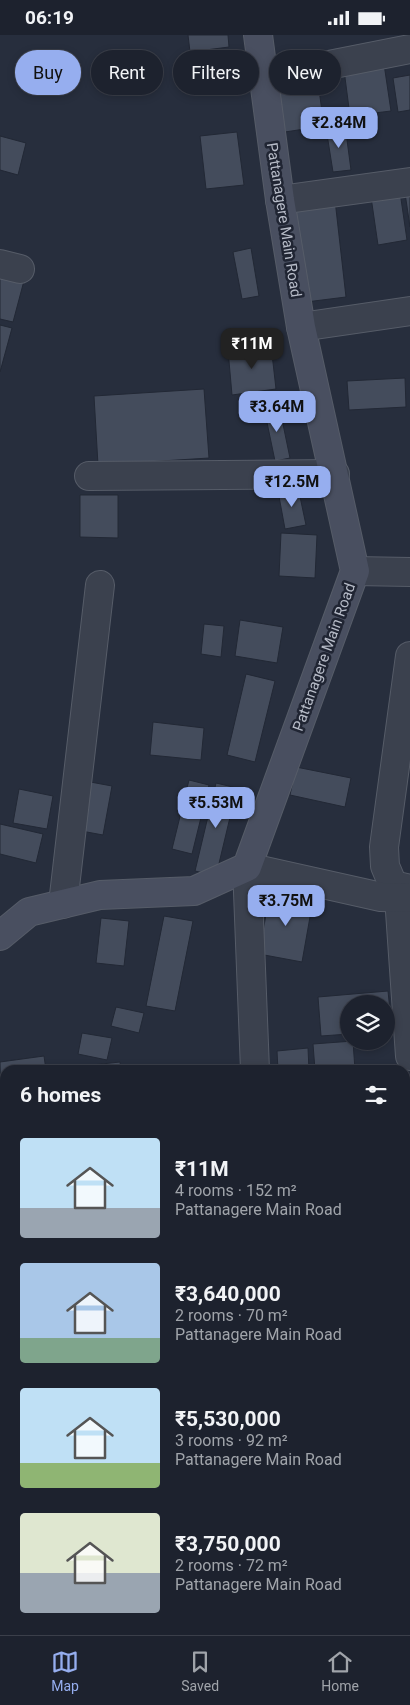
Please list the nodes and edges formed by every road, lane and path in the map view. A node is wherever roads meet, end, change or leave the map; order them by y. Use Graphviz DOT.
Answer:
graph roads {
  1 [pos="258,35"];
  2 [pos="410,49"];
  3 [pos="263,78"];
  4 [pos="410,181"];
  5 [pos="280,200"];
  6 [pos="410,311"];
  7 [pos="301,327"];
  8 [pos="335,474"];
  9 [pos="89,476"];
  10 [pos="355,571"];
  11 [pos="410,572"];
  12 [pos="100,585"];
  13 [pos="410,656"];
  14 [pos="247,867"];
  15 [pos="406,895"];
  16 [pos="63,904"];
  17 [pos="0,936"];
  18 [pos="410,1056"];
  19 [pos="254,1065"];
  1 -- 3 [label="street, Pattanagere Main Road"];
  2 -- 3 [label="street"];
  3 -- 5 [label="street, Pattanagere Main Road"];
  4 -- 5 [label="street"];
  5 -- 7 [label="street, Pattanagere Main Road"];
  6 -- 7 [label="street"];
  7 -- 8 [label="street, Pattanagere Main Road"];
  8 -- 9 [label="street"];
  8 -- 10 [label="street, Pattanagere Main Road"];
  10 -- 11 [label="street"];
  10 -- 14 [label="street, Pattanagere Main Road"];
  12 -- 16 [label="street"];
  13 -- 15 [label="street"];
  14 -- 15 [label="street"];
  14 -- 16 [label="street"];
  14 -- 19 [label="street"];
  15 -- 18 [label="street"];
  16 -- 17 [label="street"];
}
